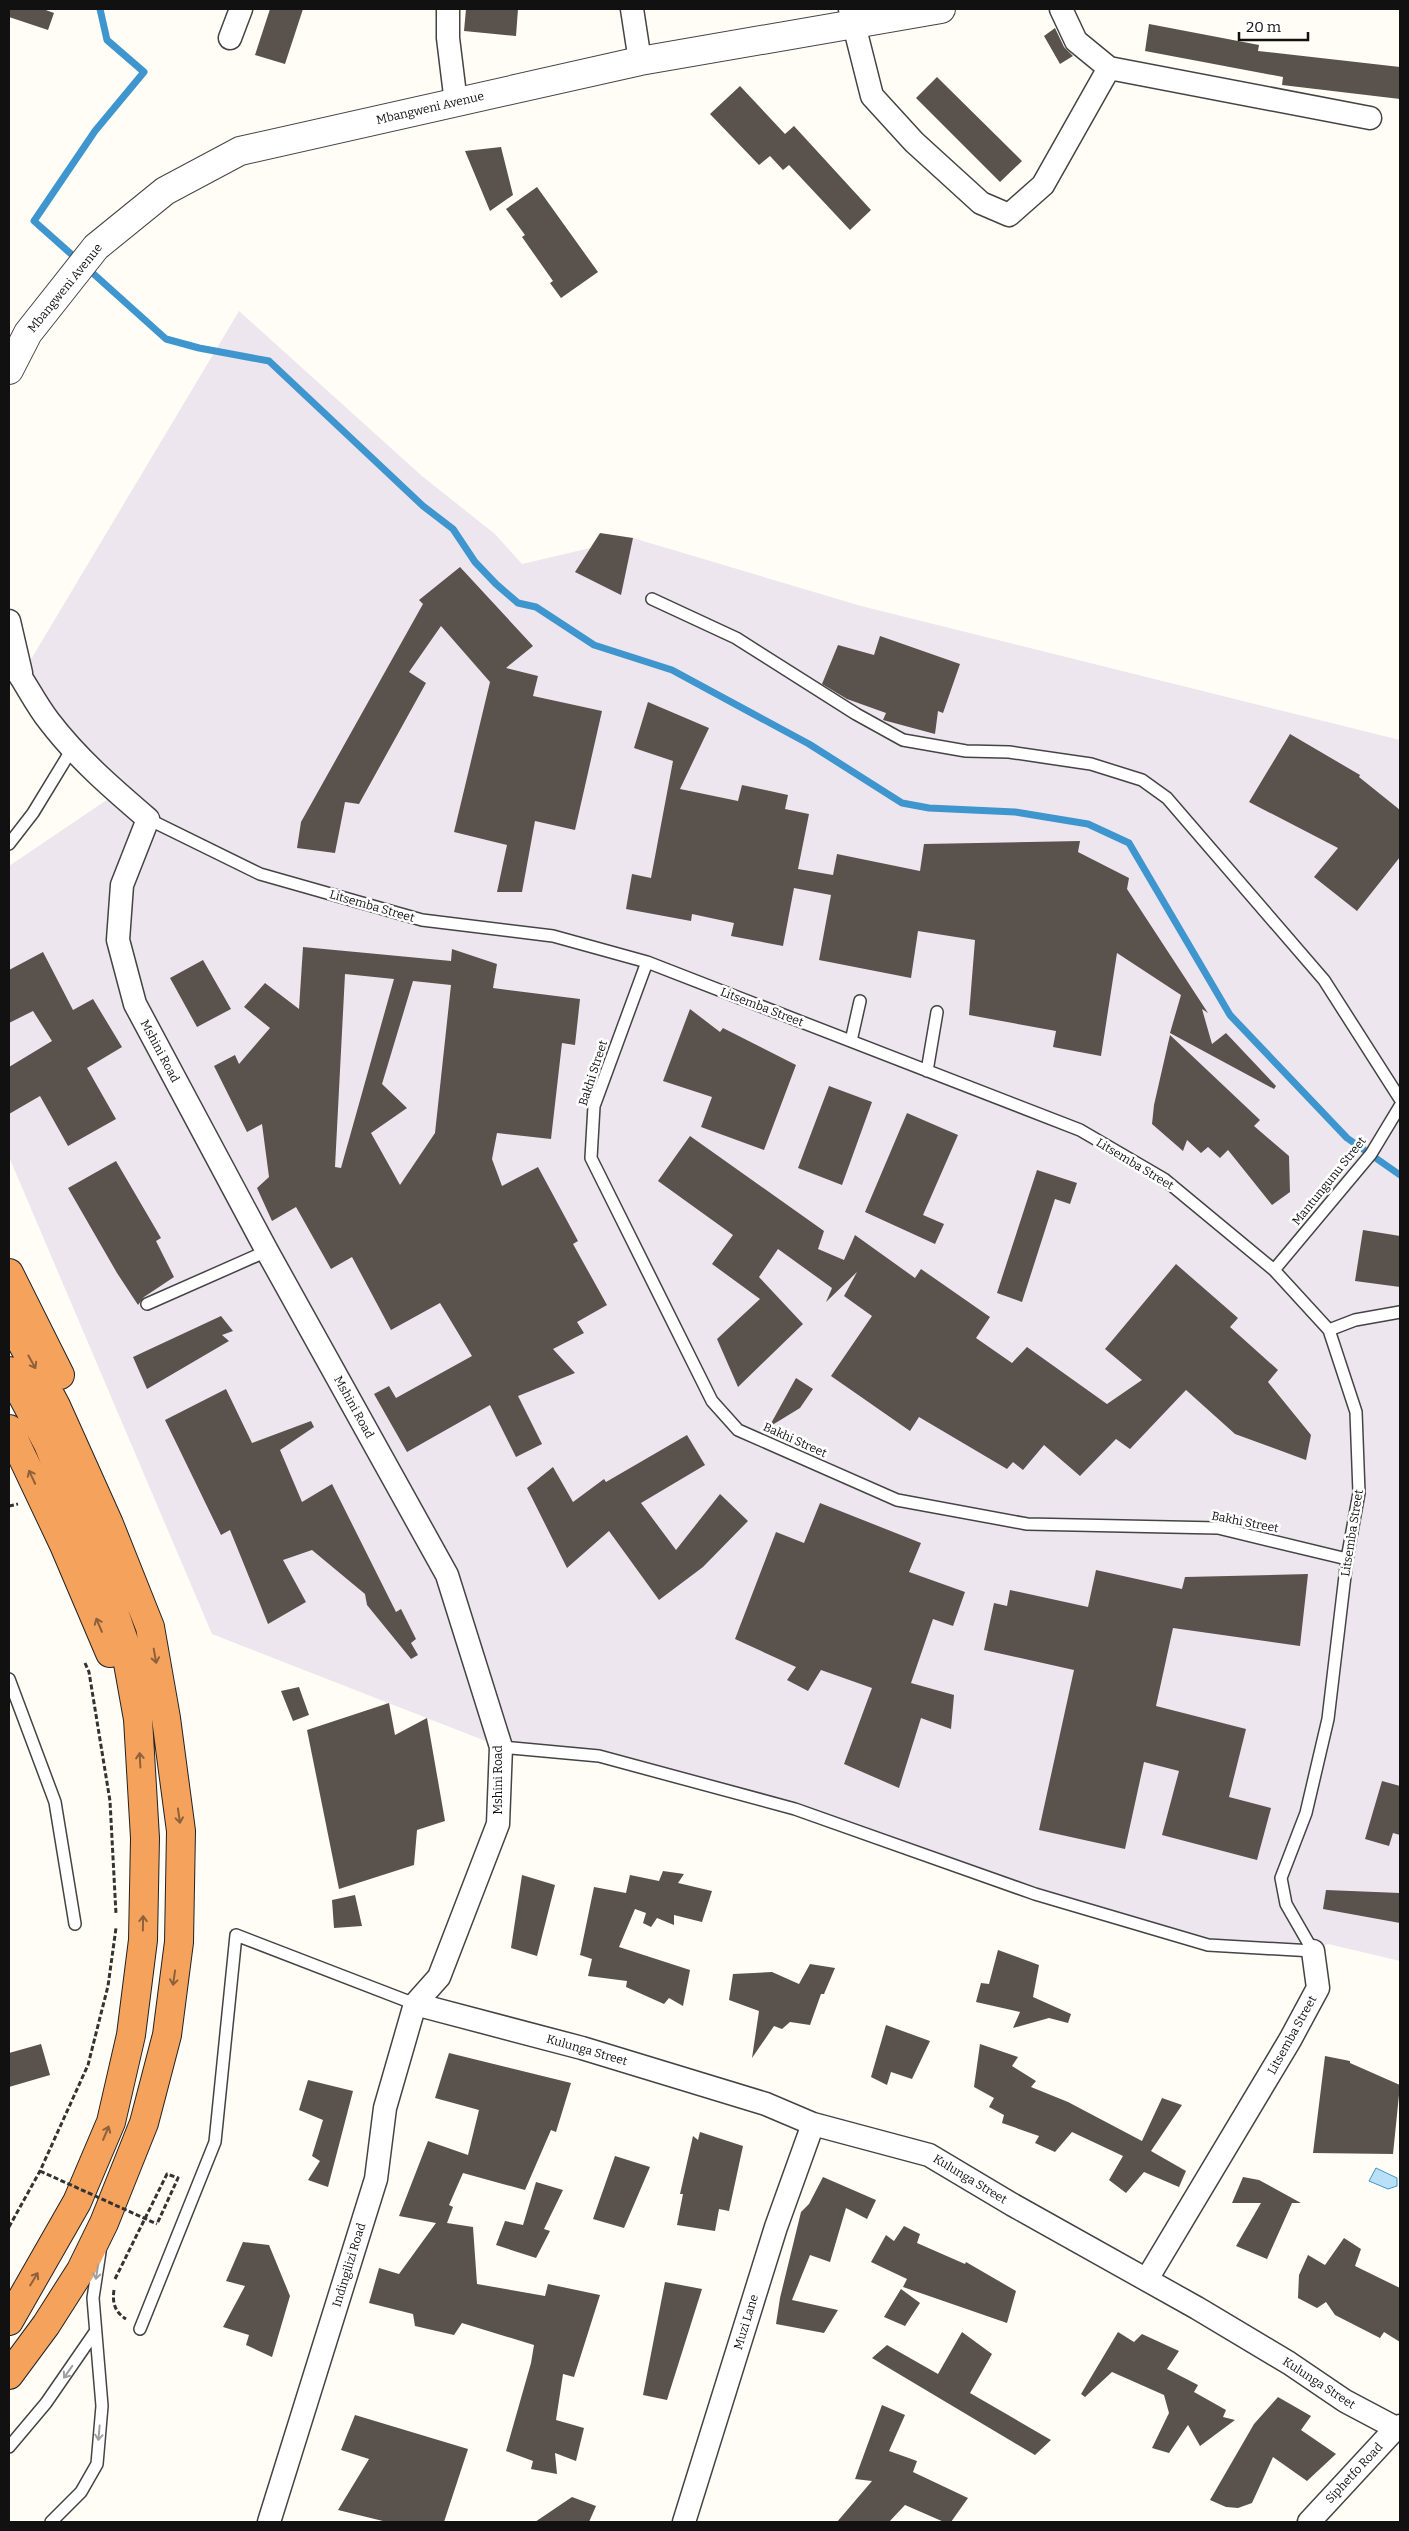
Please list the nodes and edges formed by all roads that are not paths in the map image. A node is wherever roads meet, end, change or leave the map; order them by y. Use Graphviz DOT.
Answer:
graph roads {
  1 [pos="242,9"];
  2 [pos="448,9"];
  3 [pos="632,9"];
  4 [pos="941,9"];
  5 [pos="1062,9"];
  6 [pos="852,16"];
  7 [pos="230,38"];
  8 [pos="640,61"];
  9 [pos="1109,68"];
  10 [pos="456,103"];
  11 [pos="1370,118"];
  12 [pos="9,370"];
  13 [pos="652,599"];
  14 [pos="9,621"];
  15 [pos="15,668"];
  16 [pos="72,748"];
  17 [pos="148,820"];
  18 [pos="9,844"];
  19 [pos="647,962"];
  20 [pos="860,1001"];
  21 [pos="937,1012"];
  22 [pos="851,1041"];
  23 [pos="927,1071"];
  24 [pos="1400,1099"];
  25 [pos="1400,1106"];
  26 [pos="267,1251"];
  27 [pos="1274,1270"];
  28 [pos="9,1273"];
  29 [pos="147,1304"];
  30 [pos="1400,1312"];
  31 [pos="9,1319"];
  32 [pos="1328,1330"];
  33 [pos="9,1371"];
  34 [pos="9,1429"];
  35 [pos="1347,1559"];
  36 [pos="150,1627"];
  37 [pos="9,1680"];
  38 [pos="138,1719"];
  39 [pos="501,1747"];
  40 [pos="74,1924"];
  41 [pos="1313,1951"];
  42 [pos="415,2004"];
  43 [pos="813,2124"];
  44 [pos="104,2224"];
  45 [pos="1148,2279"];
  46 [pos="9,2321"];
  47 [pos="140,2329"];
  48 [pos="95,2332"];
  49 [pos="9,2375"];
  50 [pos="1398,2427"];
  51 [pos="9,2447"];
  52 [pos="51,2522"];
  53 [pos="269,2522"];
  54 [pos="684,2522"];
  55 [pos="1309,2522"];
  1 -- 7 [label="street"];
  2 -- 10 [label="street"];
  3 -- 8 [label="street"];
  4 -- 6 [label="street, Mbangweni Avenue"];
  5 -- 9 [label="street"];
  6 -- 8 [label="street, Mbangweni Avenue"];
  6 -- 9 [label="street"];
  8 -- 10 [label="street, Mbangweni Avenue"];
  9 -- 11 [label="street"];
  10 -- 12 [label="street, Mbangweni Avenue"];
  13 -- 24 [label="lane"];
  14 -- 15 [label="street, Litsemba Street"];
  15 -- 16 [label="street, Litsemba Street"];
  16 -- 17 [label="street, Litsemba Street"];
  16 -- 18 [label="lane"];
  17 -- 19 [label="lane, Litsemba Street"];
  17 -- 26 [label="street, Mshini Road"];
  19 -- 22 [label="lane, Litsemba Street"];
  19 -- 35 [label="lane, Bakhi Street"];
  20 -- 22 [label="lane"];
  21 -- 23 [label="lane"];
  22 -- 23 [label="lane, Litsemba Street"];
  23 -- 27 [label="lane, Litsemba Street"];
  25 -- 27 [label="lane, Mantungunu Street"];
  26 -- 29 [label="lane"];
  26 -- 39 [label="street, Mshini Road"];
  27 -- 32 [label="lane, Litsemba Street"];
  28 -- 36 [label="highway"];
  30 -- 32 [label="lane"];
  31 -- 36 [label="highway, one-way"];
  32 -- 35 [label="lane, Litsemba Street"];
  33 -- 38 [label="highway"];
  38 -- 34 [label="highway, one-way"];
  35 -- 41 [label="lane, Litsemba Street"];
  36 -- 44 [label="highway, one-way"];
  37 -- 40 [label="lane"];
  46 -- 38 [label="highway, one-way"];
  39 -- 41 [label="lane"];
  39 -- 42 [label="street, Mshini Road"];
  41 -- 45 [label="street, Litsemba Street"];
  42 -- 43 [label="street, Kulunga Street"];
  42 -- 47 [label="lane"];
  42 -- 53 [label="street, Indingilizi Road"];
  43 -- 45 [label="street, Kulunga Street"];
  43 -- 54 [label="street, Muzi Lane"];
  44 -- 48 [label="lane, one-way"];
  44 -- 49 [label="highway"];
  45 -- 50 [label="street, Kulunga Street"];
  48 -- 51 [label="lane, one-way"];
  48 -- 52 [label="lane, one-way"];
  50 -- 55 [label="street, Siphetfo Road"];
}
